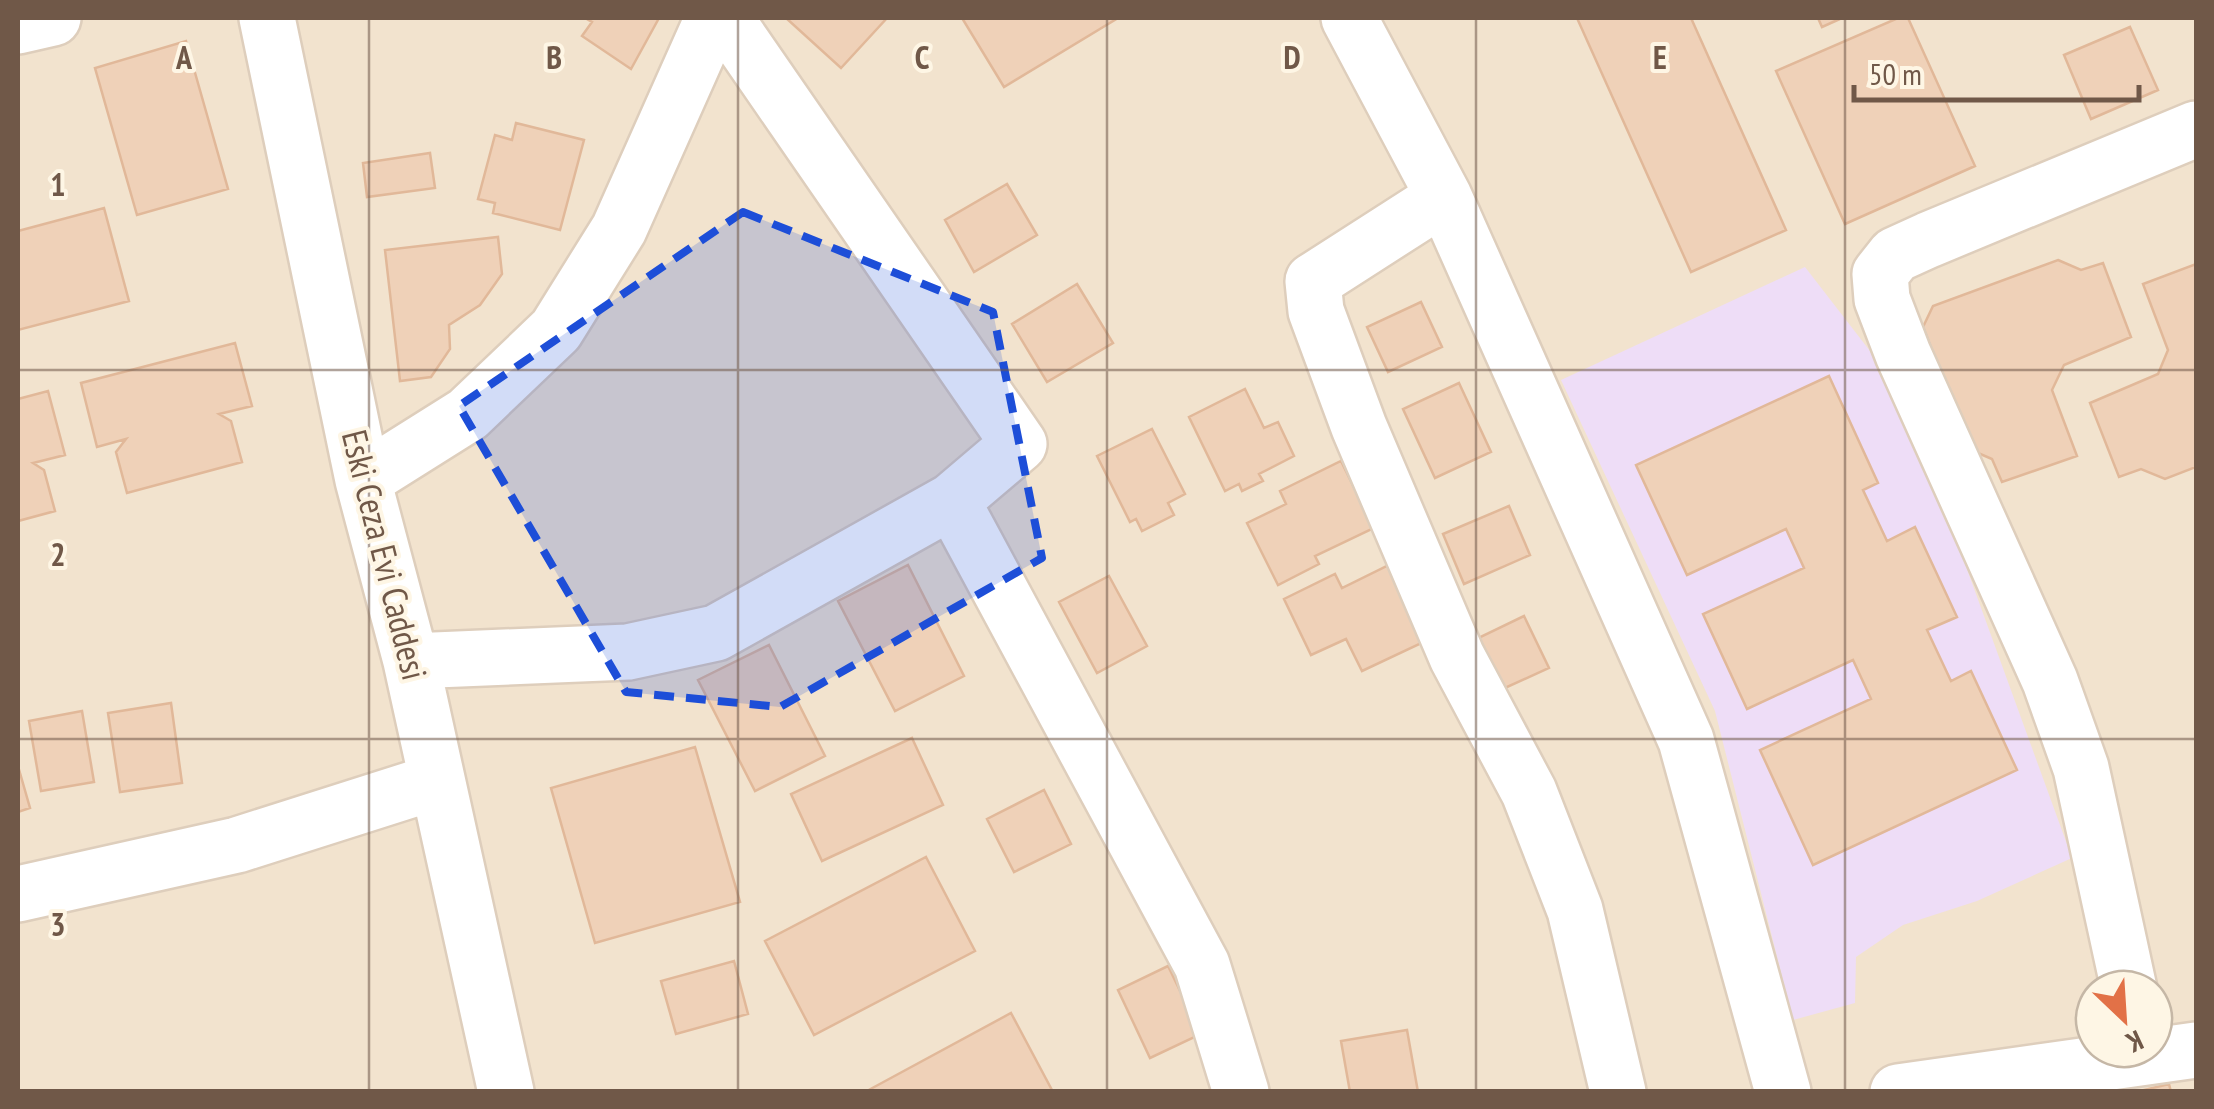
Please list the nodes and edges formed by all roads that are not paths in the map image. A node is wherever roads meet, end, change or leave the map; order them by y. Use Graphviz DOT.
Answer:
graph roads {
  1 [pos="53,18"];
  2 [pos="267,18"];
  3 [pos="713,18"];
  4 [pos="725,18"];
  5 [pos="1350,18"];
  6 [pos="18,26"];
  7 [pos="2196,129"];
  8 [pos="1444,197"];
  9 [pos="363,480"];
  10 [pos="952,501"];
  11 [pos="411,660"];
  12 [pos="435,782"];
  13 [pos="18,894"];
  14 [pos="2124,969"];
  15 [pos="2074,1065"];
  16 [pos="506,1092"];
  17 [pos="1241,1092"];
  18 [pos="1618,1092"];
  19 [pos="1784,1092"];
  20 [pos="1898,1092"];
  1 -- 6 [label="street"];
  2 -- 9 [label="street, Eski Ceza Evi Caddesi"];
  3 -- 9 [label="street"];
  4 -- 10 [label="street"];
  5 -- 8 [label="street"];
  7 -- 14 [label="street"];
  8 -- 18 [label="street"];
  8 -- 19 [label="street"];
  9 -- 11 [label="street, Eski Ceza Evi Caddesi"];
  10 -- 11 [label="street"];
  10 -- 17 [label="street"];
  11 -- 12 [label="street, Eski Ceza Evi Caddesi"];
  12 -- 13 [label="street"];
  12 -- 16 [label="street, Eski Ceza Evi Caddesi"];
  15 -- 20 [label="street"];
}
